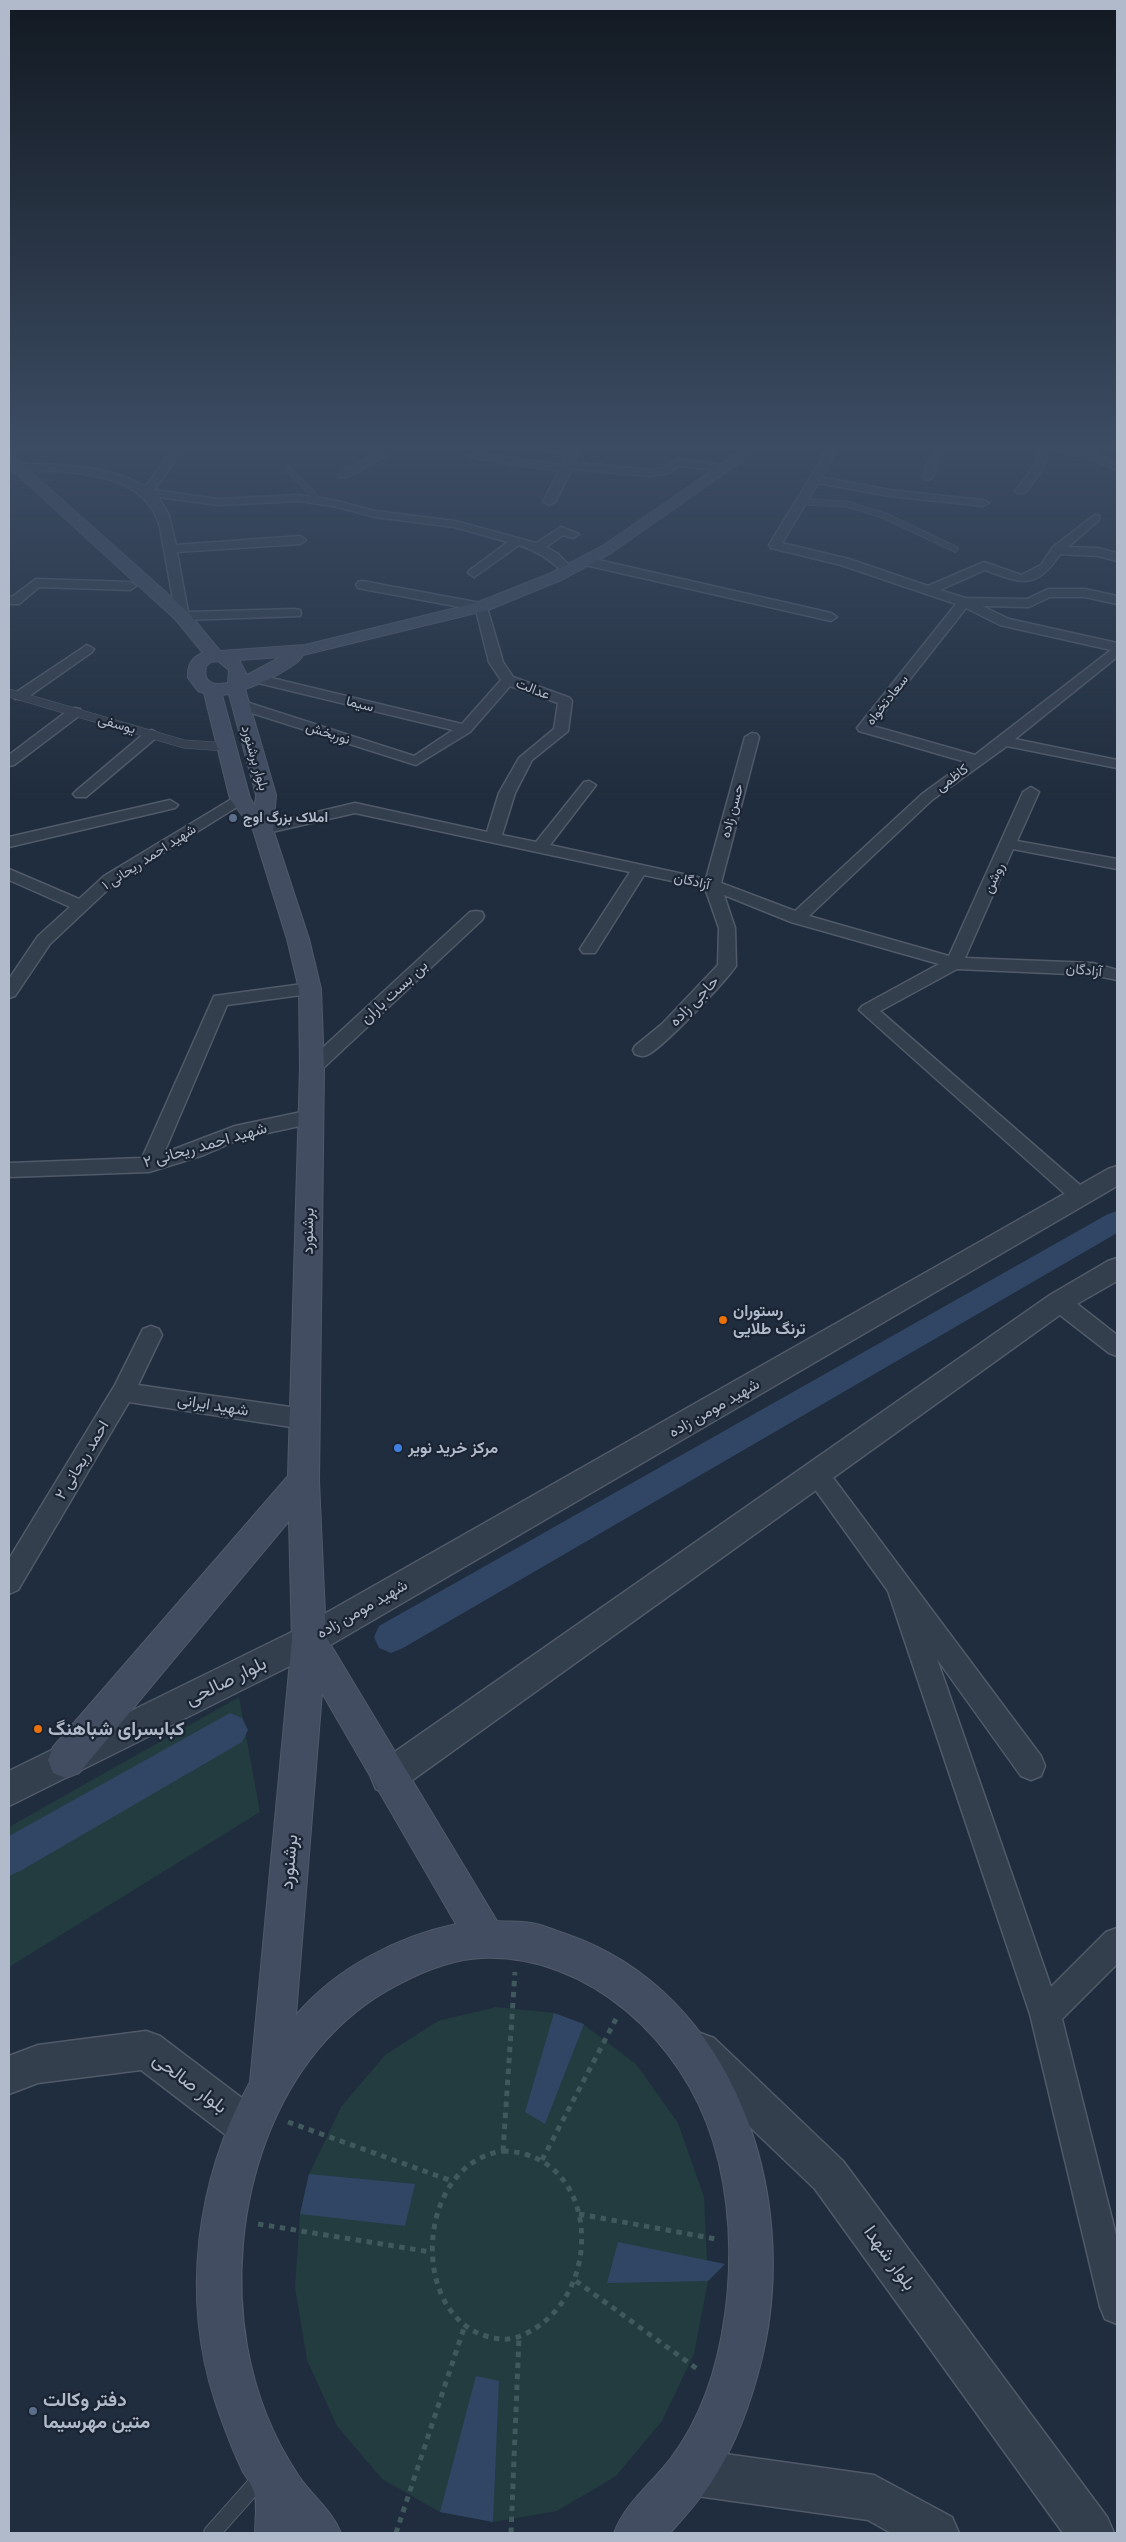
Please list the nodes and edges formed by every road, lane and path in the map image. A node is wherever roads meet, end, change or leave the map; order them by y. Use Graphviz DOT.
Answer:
graph roads {
  1 [pos="107,564"];
  2 [pos="121,564"];
  3 [pos="172,564"];
  4 [pos="486,564"];
  5 [pos="561,564"];
  6 [pos="580,564"];
  7 [pos="597,564"];
  8 [pos="850,564"];
  9 [pos="1048,564"];
  10 [pos="568,570"];
  11 [pos="474,572"];
  12 [pos="362,585"];
  13 [pos="130,586"];
  14 [pos="929,590"];
  15 [pos="9,600"];
  16 [pos="1117,600"];
  17 [pos="964,602"];
  18 [pos="482,607"];
  19 [pos="294,613"];
  20 [pos="182,616"];
  21 [pos="832,617"];
  22 [pos="170,628"];
  23 [pos="87,649"];
  24 [pos="187,649"];
  25 [pos="1117,649"];
  26 [pos="305,650"];
  27 [pos="215,656"];
  28 [pos="198,664"];
  29 [pos="254,678"];
  30 [pos="508,680"];
  31 [pos="236,687"];
  32 [pos="212,690"];
  33 [pos="14,694"];
  34 [pos="241,705"];
  35 [pos="75,712"];
  36 [pos="465,730"];
  37 [pos="152,734"];
  38 [pos="752,738"];
  39 [pos="1004,741"];
  40 [pos="227,747"];
  41 [pos="977,760"];
  42 [pos="9,762"];
  43 [pos="1117,764"];
  44 [pos="589,785"];
  45 [pos="1031,792"];
  46 [pos="81,794"];
  47 [pos="240,799"];
  48 [pos="170,804"];
  49 [pos="263,829"];
  50 [pos="493,838"];
  51 [pos="9,842"];
  52 [pos="1010,844"];
  53 [pos="540,848"];
  54 [pos="1117,864"];
  55 [pos="639,870"];
  56 [pos="9,874"];
  57 [pos="712,885"];
  58 [pos="81,906"];
  59 [pos="476,916"];
  60 [pos="797,918"];
  61 [pos="590,949"];
  62 [pos="954,963"];
  63 [pos="1117,975"];
  64 [pos="310,989"];
  65 [pos="9,992"];
  66 [pos="642,1050"];
  67 [pos="312,1068"];
  68 [pos="311,1117"];
  69 [pos="149,1164"];
  70 [pos="9,1170"];
  71 [pos="1117,1175"];
  72 [pos="1081,1197"];
  73 [pos="1117,1268"];
  74 [pos="1059,1302"];
  75 [pos="151,1335"];
  76 [pos="1117,1347"];
  77 [pos="124,1392"];
  78 [pos="304,1419"];
  79 [pos="817,1474"];
  80 [pos="303,1481"];
  81 [pos="9,1582"];
  82 [pos="899,1586"];
  83 [pos="309,1640"];
  84 [pos="66,1760"];
  85 [pos="1031,1766"];
  86 [pos="388,1777"];
  87 [pos="9,1789"];
  88 [pos="501,1939"];
  89 [pos="1117,1942"];
  90 [pos="645,1999"];
  91 [pos="1045,2014"];
  92 [pos="9,2075"];
  93 [pos="258,2107"];
  94 [pos="503,2151"];
  95 [pos="542,2160"];
  96 [pos="452,2180"];
  97 [pos="579,2214"];
  98 [pos="223,2219"];
  99 [pos="751,2246"];
  100 [pos="431,2252"];
  101 [pos="576,2282"];
  102 [pos="1117,2307"];
  103 [pos="464,2325"];
  104 [pos="519,2337"];
  105 [pos="729,2392"];
  106 [pos="690,2472"];
  107 [pos="275,2498"];
  108 [pos="1082,2529"];
  109 [pos="212,2533"];
  110 [pos="317,2533"];
  111 [pos="396,2533"];
  112 [pos="511,2533"];
  113 [pos="638,2533"];
  114 [pos="936,2533"];
  1 -- 13 [label="main road"];
  2 -- 20 [label="main road"];
  3 -- 20 [label="street"];
  4 -- 11 [label="street"];
  5 -- 10 [label="street"];
  6 -- 10 [label="main road"];
  7 -- 21 [label="street"];
  8 -- 14 [label="street"];
  9 -- 14 [label="street"];
  10 -- 18 [label="main road"];
  12 -- 18 [label="street"];
  13 -- 15 [label="street"];
  13 -- 22 [label="main road"];
  14 -- 17 [label="street"];
  16 -- 17 [label="street"];
  17 -- 25 [label="street"];
  17 -- 41 [label="street, سعادتخواه"];
  18 -- 26 [label="main road"];
  18 -- 30 [label="street, عدالت"];
  19 -- 20 [label="street"];
  20 -- 27 [label="main road"];
  23 -- 33 [label="street"];
  24 -- 28 [label="main road"];
  25 -- 39 [label="street, کاظمی"];
  26 -- 27 [label="main road"];
  26 -- 29 [label="main road"];
  27 -- 28 [label="main road"];
  27 -- 31 [label="main road"];
  28 -- 32 [label="main road"];
  29 -- 31 [label="main road"];
  29 -- 36 [label="street, سیما"];
  30 -- 36 [label="street"];
  30 -- 50 [label="street, عدالت"];
  31 -- 32 [label="main road"];
  31 -- 34 [label="main road, بلوار برشنورد"];
  32 -- 40 [label="main road, بلوار برشنورد"];
  33 -- 35 [label="lane, یوسفی"];
  34 -- 36 [label="street, نوربخش"];
  34 -- 49 [label="main road, بلوار برشنورد"];
  35 -- 37 [label="lane, یوسفی"];
  35 -- 42 [label="street"];
  37 -- 40 [label="lane, یوسفی"];
  37 -- 46 [label="street"];
  38 -- 57 [label="street, حسن زاده"];
  39 -- 41 [label="street, کاظمی"];
  39 -- 43 [label="street"];
  40 -- 47 [label="main road, بلوار برشنورد"];
  41 -- 60 [label="street, کاظمی"];
  44 -- 53 [label="street"];
  45 -- 52 [label="street, روشن"];
  47 -- 49 [label="main road, بلوار برشنورد"];
  47 -- 58 [label="street, شهید احمد ریحانی ۱"];
  48 -- 51 [label="street"];
  49 -- 50 [label="street, آزادگان"];
  49 -- 64 [label="main road, برشنورد"];
  50 -- 53 [label="street, آزادگان"];
  52 -- 54 [label="street"];
  52 -- 62 [label="street, روشن"];
  53 -- 55 [label="street, آزادگان"];
  55 -- 57 [label="street, آزادگان"];
  55 -- 61 [label="street"];
  56 -- 58 [label="street"];
  57 -- 60 [label="street, آزادگان"];
  57 -- 66 [label="street, حاجی زاده"];
  58 -- 65 [label="street, شهید احمد ریحانی ۱"];
  59 -- 67 [label="street, بن بست باران"];
  60 -- 62 [label="street, آزادگان"];
  62 -- 63 [label="street, آزادگان"];
  62 -- 72 [label="street"];
  64 -- 67 [label="main road, برشنورد"];
  64 -- 69 [label="street"];
  67 -- 68 [label="main road, برشنورد"];
  68 -- 69 [label="street, شهید احمد ریحانی ۲"];
  68 -- 78 [label="main road, برشنورد"];
  69 -- 70 [label="street, شهید احمد ریحانی ۲"];
  71 -- 72 [label="street, شهید مومن زاده"];
  72 -- 83 [label="street, شهید مومن زاده"];
  73 -- 74 [label="street"];
  74 -- 76 [label="street"];
  74 -- 79 [label="street"];
  75 -- 77 [label="street, احمد ریحانی ۲"];
  77 -- 78 [label="street, شهید ایرانی"];
  77 -- 81 [label="street, احمد ریحانی ۲"];
  78 -- 80 [label="main road, برشنورد"];
  79 -- 82 [label="street"];
  79 -- 86 [label="street"];
  80 -- 83 [label="main road, برشنورد"];
  80 -- 84 [label="main road"];
  82 -- 85 [label="street"];
  82 -- 91 [label="street"];
  83 -- 84 [label="street, بلوار صالحی"];
  83 -- 86 [label="main road, برشنورد"];
  83 -- 93 [label="main road, برشنورد"];
  84 -- 87 [label="street, بلوار صالحی"];
  86 -- 88 [label="main road, برشنورد"];
  88 -- 90 [label="main road"];
  88 -- 93 [label="main road"];
  88 -- 94 [label="path"];
  89 -- 91 [label="street"];
  90 -- 95 [label="path"];
  90 -- 99 [label="main road"];
  90 -- 108 [label="street, بلوار شهدا"];
  91 -- 102 [label="street"];
  92 -- 93 [label="street, بلوار صالحی"];
  93 -- 96 [label="path"];
  93 -- 98 [label="main road"];
  94 -- 95 [label="path"];
  94 -- 96 [label="path"];
  95 -- 97 [label="path"];
  96 -- 100 [label="path"];
  97 -- 99 [label="path"];
  97 -- 101 [label="path"];
  98 -- 100 [label="path"];
  98 -- 107 [label="main road"];
  99 -- 105 [label="main road"];
  100 -- 103 [label="path"];
  101 -- 104 [label="path"];
  101 -- 105 [label="path"];
  103 -- 104 [label="path"];
  103 -- 111 [label="path"];
  104 -- 112 [label="path"];
  105 -- 106 [label="main road"];
  106 -- 113 [label="main road"];
  106 -- 114 [label="street"];
  107 -- 109 [label="lane"];
  107 -- 110 [label="main road"];
}
